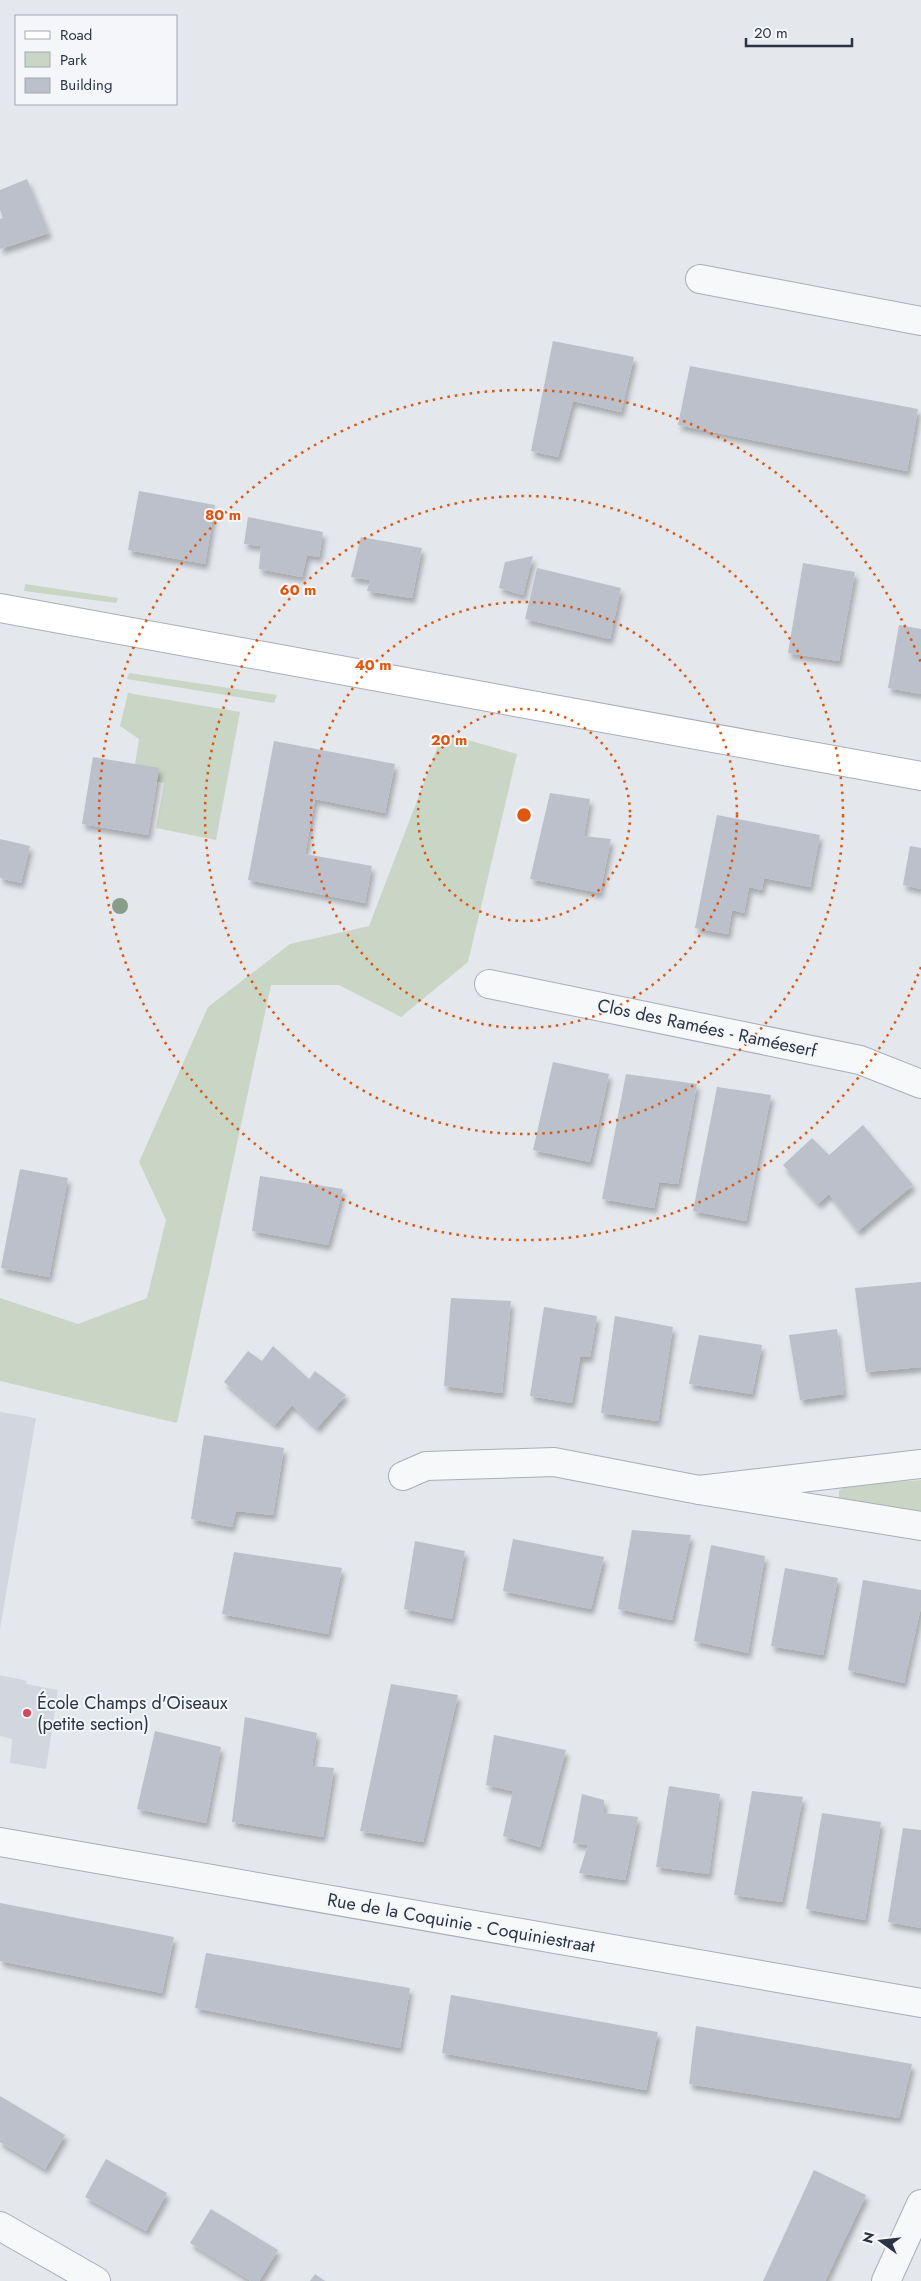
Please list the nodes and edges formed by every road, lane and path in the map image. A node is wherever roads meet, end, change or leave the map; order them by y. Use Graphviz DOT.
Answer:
graph roads {
  1 [pos="700,280"];
  2 [pos="921,321"];
  3 [pos="0,608"];
  4 [pos="921,776"];
  5 [pos="489,984"];
  6 [pos="921,1084"];
  7 [pos="921,1464"];
  8 [pos="403,1476"];
  9 [pos="699,1490"];
  10 [pos="921,1526"];
  11 [pos="0,1842"];
  12 [pos="921,2004"];
  13 [pos="921,2204"];
  14 [pos="0,2226"];
  15 [pos="96,2281"];
  16 [pos="886,2281"];
  1 -- 2 [label="street"];
  3 -- 4 [label="main road"];
  5 -- 6 [label="street, Clos des Ramées - Raméeserf"];
  7 -- 9 [label="street"];
  8 -- 9 [label="street"];
  9 -- 10 [label="street"];
  11 -- 12 [label="street, Rue de la Coquinie - Coquiniestraat"];
  13 -- 16 [label="street"];
  14 -- 15 [label="street"];
}
